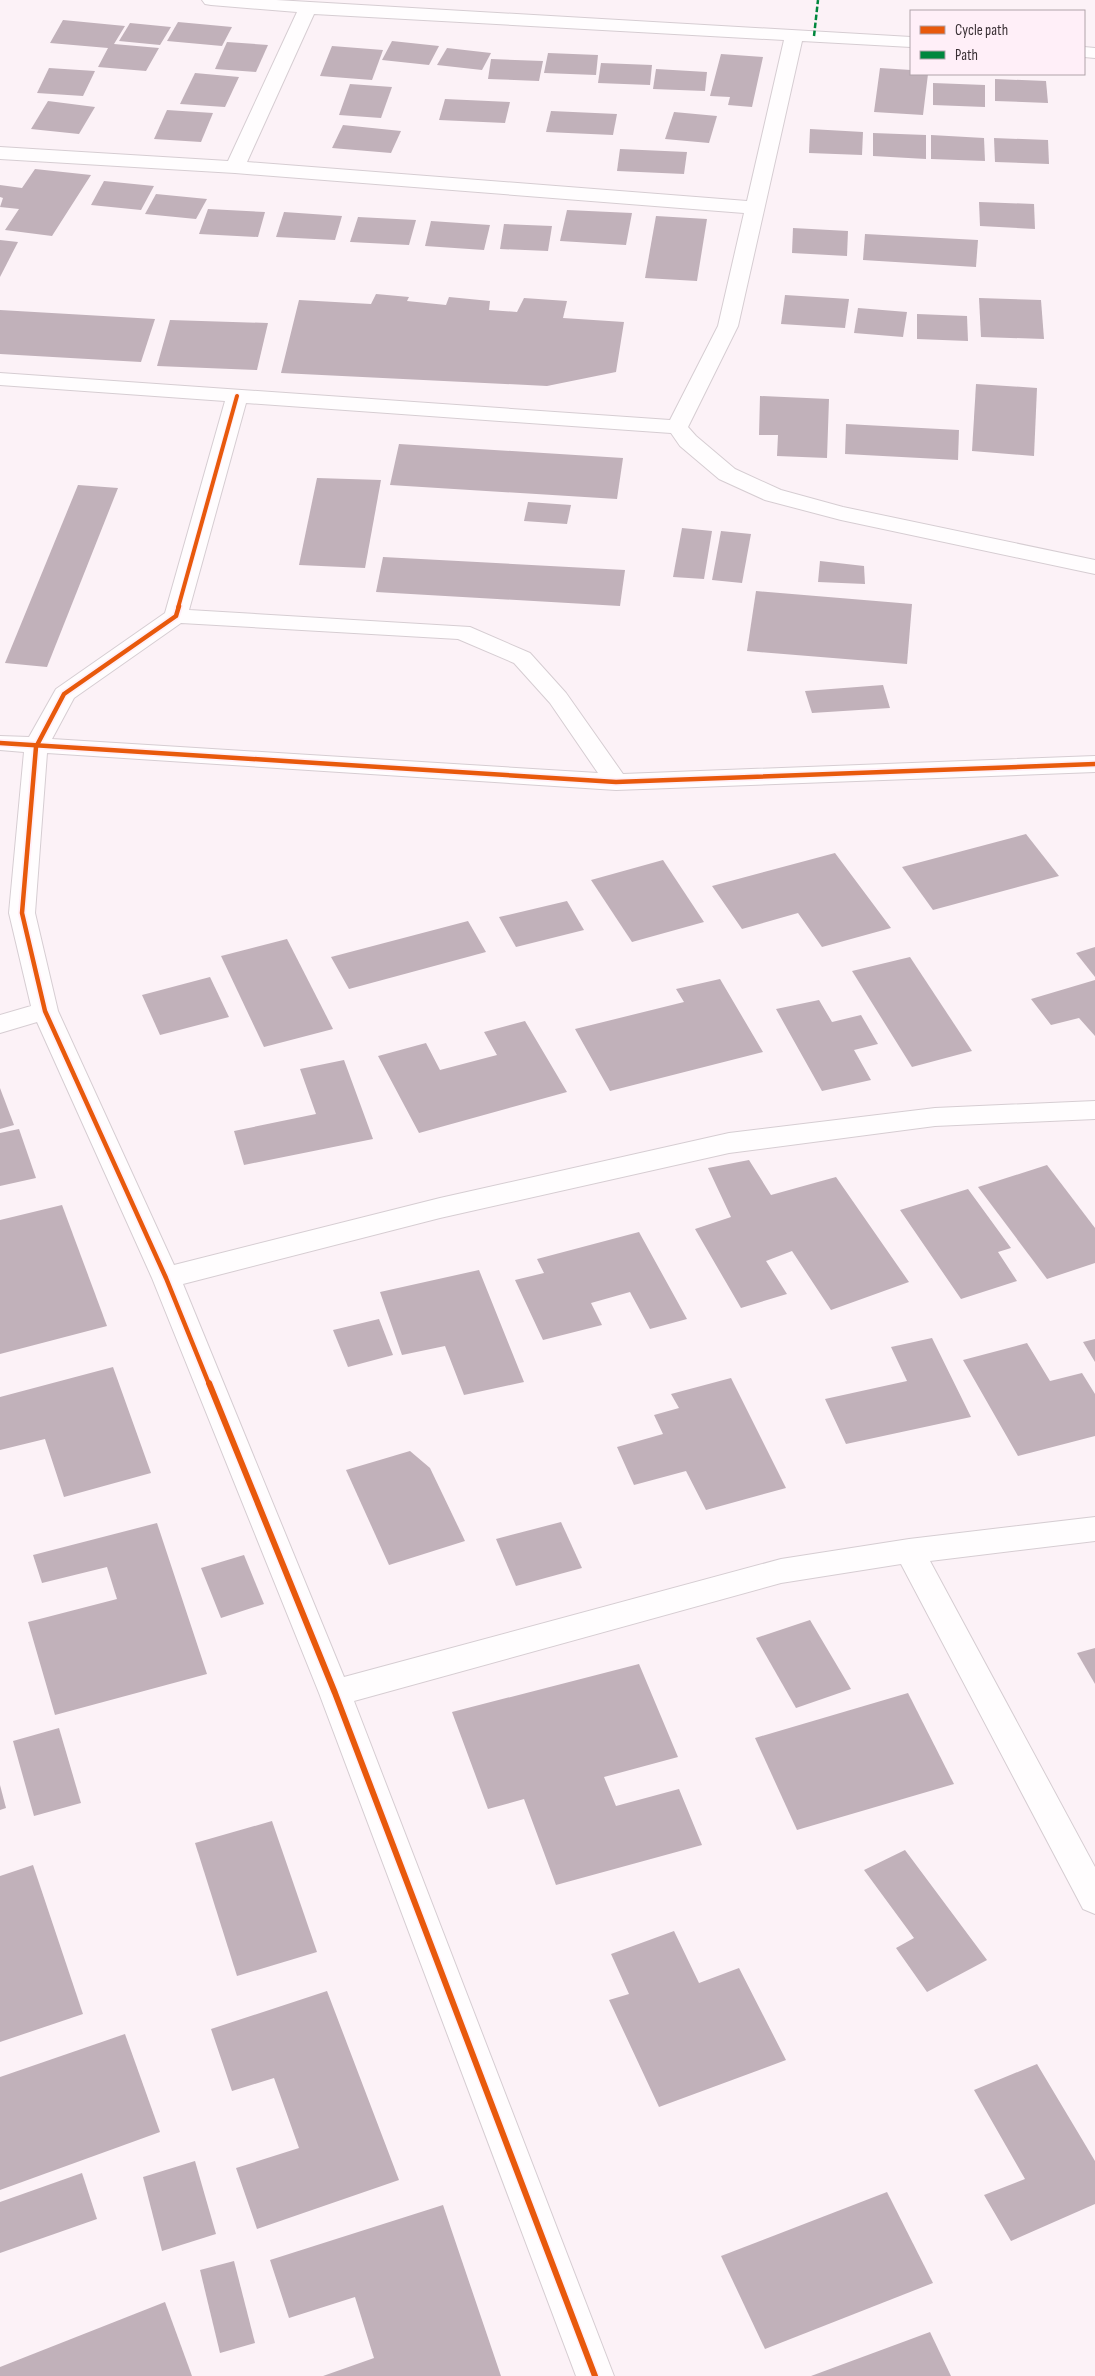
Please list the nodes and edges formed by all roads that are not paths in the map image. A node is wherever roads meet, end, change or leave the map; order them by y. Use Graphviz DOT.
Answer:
graph roads {
  1 [pos="211,0"];
  2 [pos="308,8"];
  3 [pos="795,34"];
  4 [pos="910,42"];
  5 [pos="0,153"];
  6 [pos="235,167"];
  7 [pos="756,208"];
  8 [pos="0,379"];
  9 [pos="237,396"];
  10 [pos="677,427"];
  11 [pos="1095,567"];
  12 [pos="176,616"];
  13 [pos="0,743"];
  14 [pos="36,746"];
  15 [pos="1095,764"];
  16 [pos="616,782"];
  17 [pos="45,1011"];
  18 [pos="0,1024"];
  19 [pos="1095,1110"];
  20 [pos="166,1278"];
  21 [pos="1095,1529"];
  22 [pos="909,1551"];
  23 [pos="335,1693"];
  24 [pos="1095,1899"];
  25 [pos="596,2376"];
  1 -- 2 [label="street"];
  2 -- 3 [label="street"];
  2 -- 6 [label="street"];
  3 -- 4 [label="street"];
  3 -- 7 [label="street"];
  5 -- 6 [label="street"];
  6 -- 7 [label="street"];
  7 -- 10 [label="street"];
  8 -- 9 [label="street"];
  9 -- 10 [label="street"];
  9 -- 12 [label="street"];
  10 -- 11 [label="street"];
  12 -- 14 [label="street"];
  12 -- 16 [label="street"];
  13 -- 14 [label="street"];
  14 -- 16 [label="street"];
  14 -- 17 [label="street"];
  15 -- 16 [label="street"];
  17 -- 18 [label="street"];
  17 -- 20 [label="street"];
  19 -- 20 [label="street"];
  20 -- 23 [label="street"];
  21 -- 22 [label="street"];
  22 -- 23 [label="street"];
  22 -- 24 [label="street"];
  23 -- 25 [label="street"];
}
